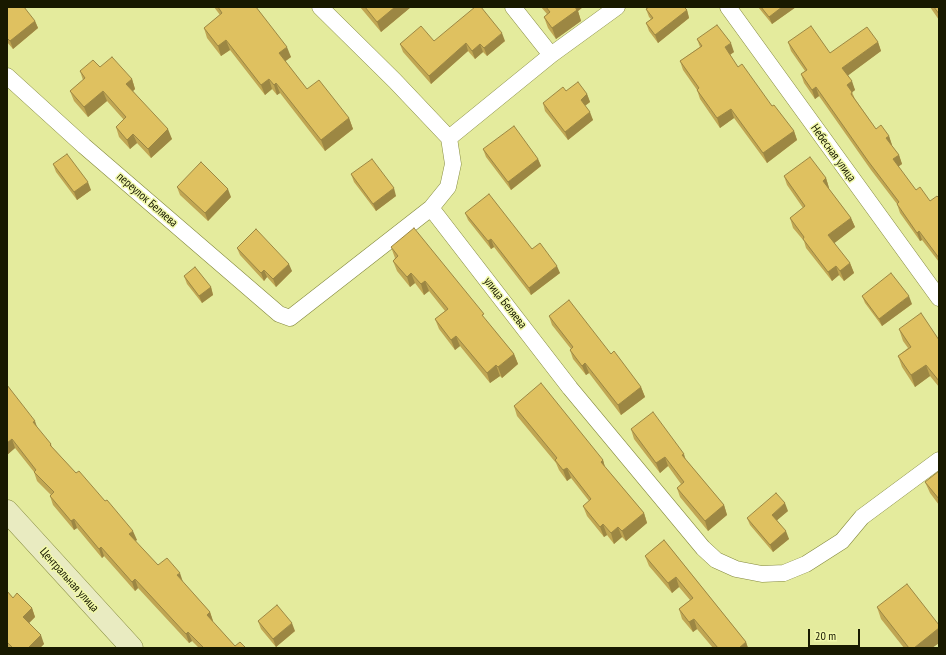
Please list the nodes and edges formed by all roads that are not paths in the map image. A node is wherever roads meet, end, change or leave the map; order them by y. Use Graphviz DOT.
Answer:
graph roads {
  1 [pos="320,7"];
  2 [pos="512,7"];
  3 [pos="617,7"];
  4 [pos="728,7"];
  5 [pos="550,56"];
  6 [pos="7,76"];
  7 [pos="449,138"];
  8 [pos="431,208"];
  9 [pos="939,298"];
  10 [pos="939,460"];
  11 [pos="7,510"];
  12 [pos="132,648"];
  1 -- 7 [label="street"];
  2 -- 5 [label="street"];
  3 -- 5 [label="street"];
  4 -- 9 [label="street, Небесная улица"];
  5 -- 7 [label="street"];
  6 -- 8 [label="street, переулок Беляева"];
  7 -- 8 [label="street"];
  8 -- 10 [label="street, улица Беляева"];
  11 -- 12 [label="street, Центральная улица"];
}
